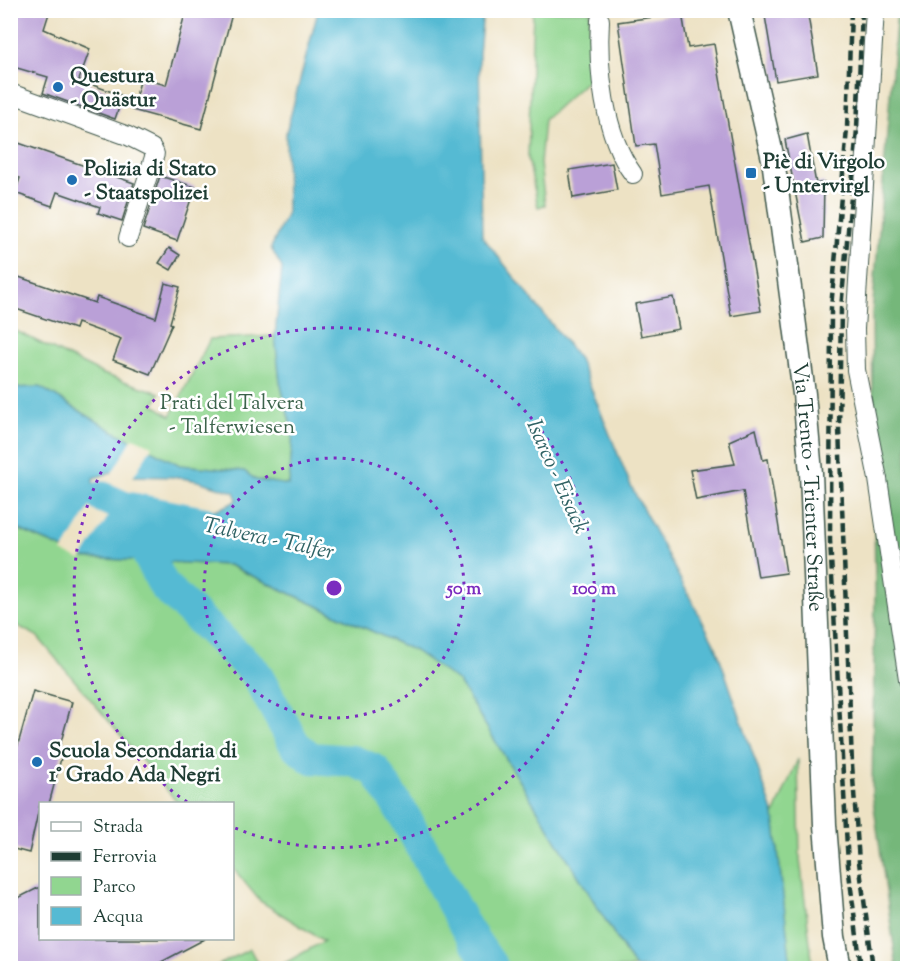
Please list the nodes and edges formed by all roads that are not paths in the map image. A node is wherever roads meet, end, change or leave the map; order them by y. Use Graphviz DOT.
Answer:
graph roads {
  1 [pos="739,10"];
  2 [pos="875,10"];
  3 [pos="600,20"];
  4 [pos="10,93"];
  5 [pos="633,174"];
  6 [pos="128,238"];
  7 [pos="908,680"];
  8 [pos="840,969"];
  1 -- 8 [label="street, Via Trento - Trienter Straße"];
  2 -- 7 [label="street"];
  3 -- 5 [label="street"];
  4 -- 6 [label="street"];
}
